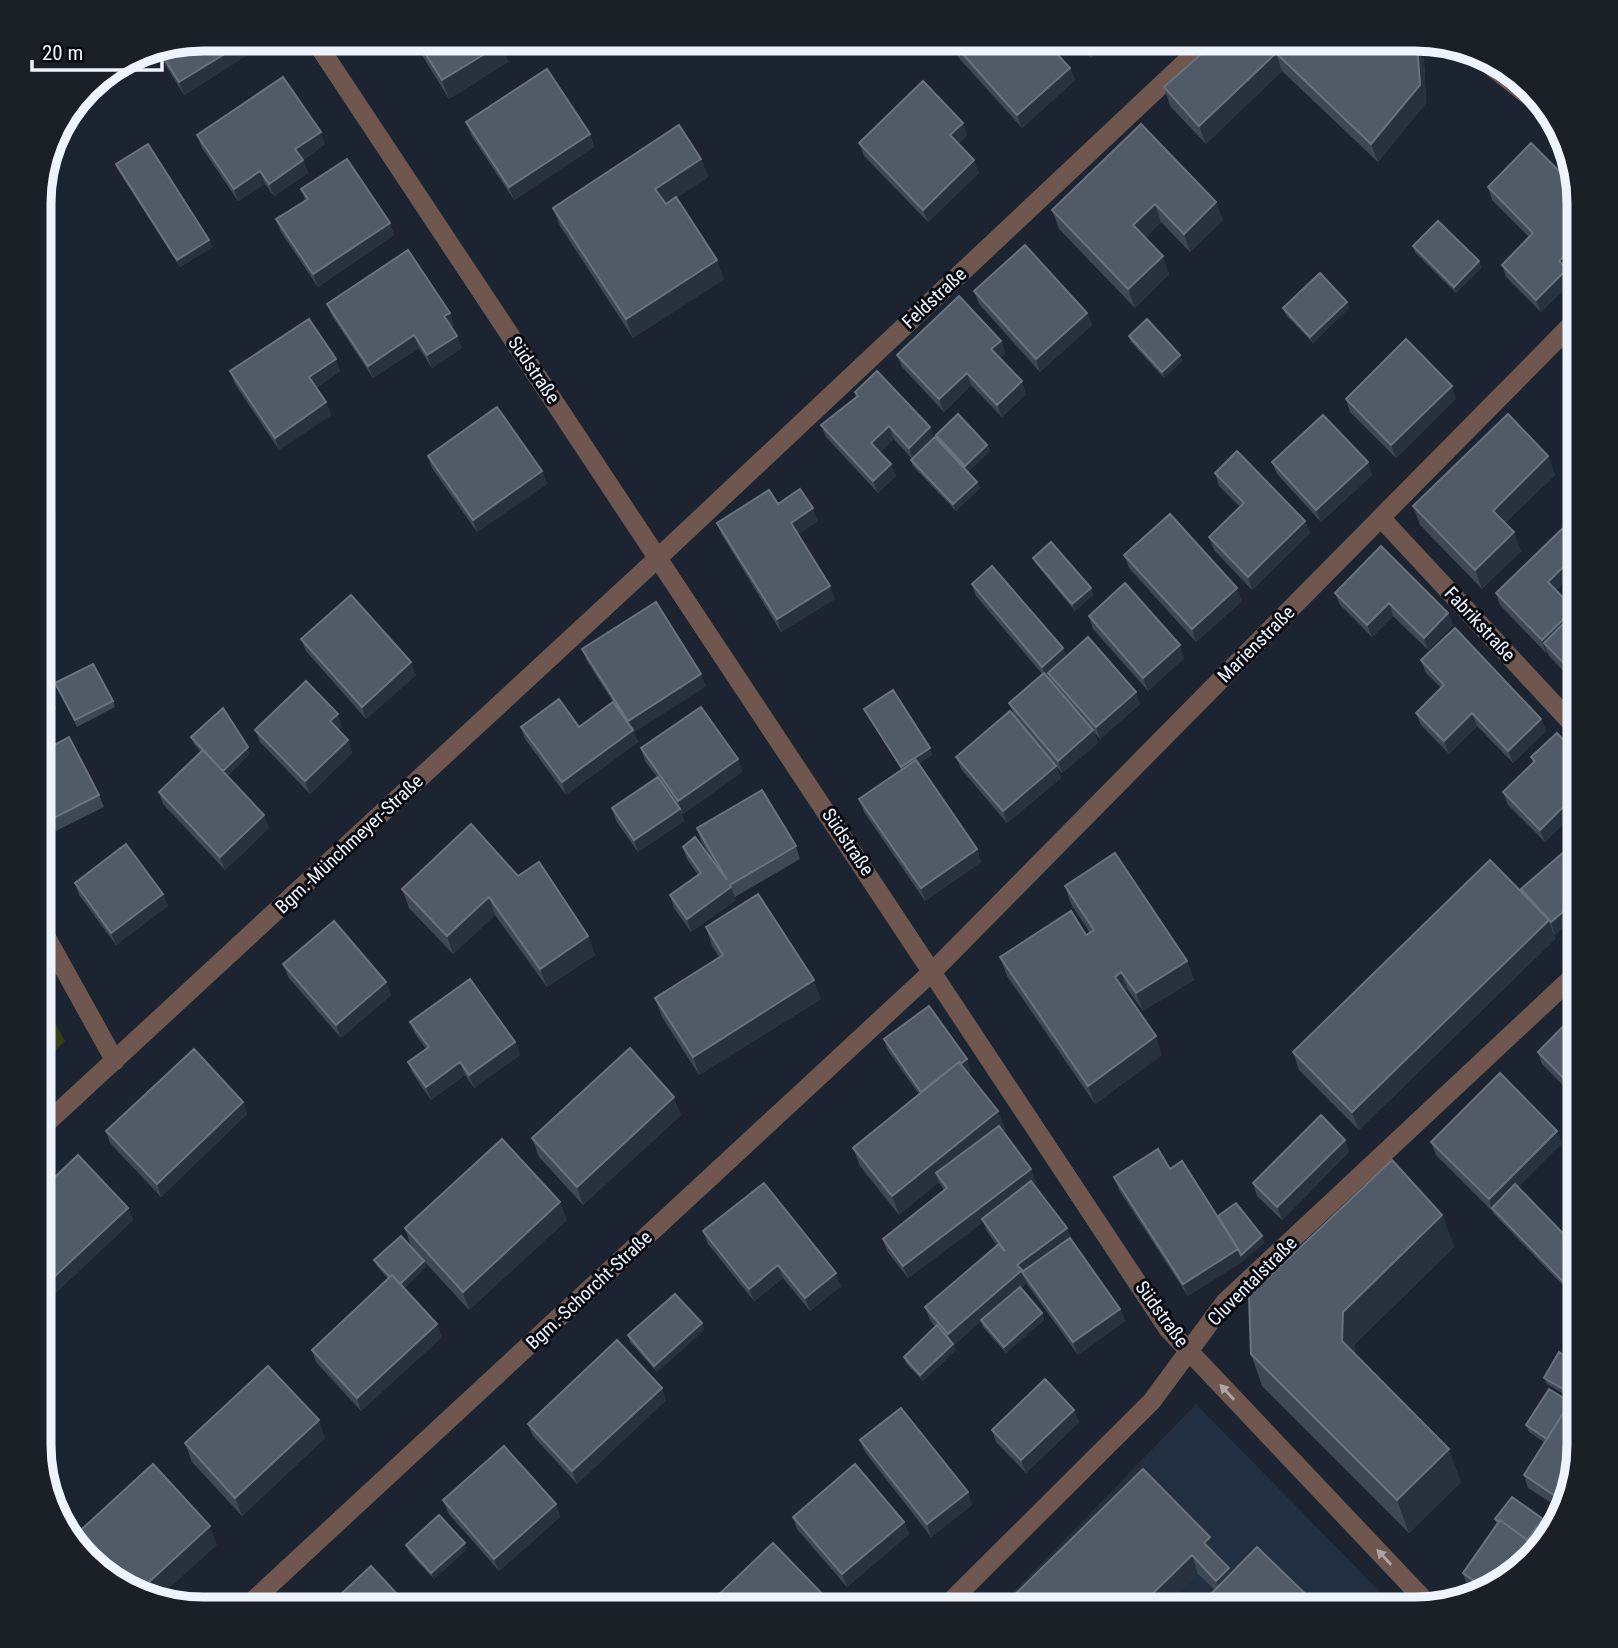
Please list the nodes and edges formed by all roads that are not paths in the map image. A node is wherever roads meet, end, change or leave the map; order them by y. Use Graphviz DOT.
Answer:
graph roads {
  1 [pos="323,51"];
  2 [pos="1197,51"];
  3 [pos="1567,330"];
  4 [pos="1381,518"];
  5 [pos="659,557"];
  6 [pos="1567,717"];
  7 [pos="51,946"];
  8 [pos="933,971"];
  9 [pos="1567,983"];
  10 [pos="115,1061"];
  11 [pos="51,1119"];
  12 [pos="1188,1351"];
  13 [pos="257,1597"];
  14 [pos="955,1597"];
  15 [pos="1422,1597"];
  1 -- 5 [label="street, Südstraße"];
  2 -- 5 [label="street, Feldstraße"];
  3 -- 4 [label="street, Marienstraße"];
  4 -- 6 [label="street, Fabrikstraße"];
  4 -- 8 [label="street, Marienstraße"];
  5 -- 8 [label="street, Südstraße"];
  5 -- 10 [label="street, Bgm.-Münchmeyer-Straße"];
  7 -- 10 [label="street"];
  8 -- 12 [label="street, Südstraße"];
  8 -- 13 [label="street, Bgm.-Schorcht-Straße"];
  9 -- 12 [label="street, Cluventalstraße"];
  10 -- 11 [label="street, Bgm.-Münchmeyer-Straße"];
  12 -- 14 [label="street, Cluventalstraße"];
  15 -- 12 [label="street, Südstraße, one-way"];
}
